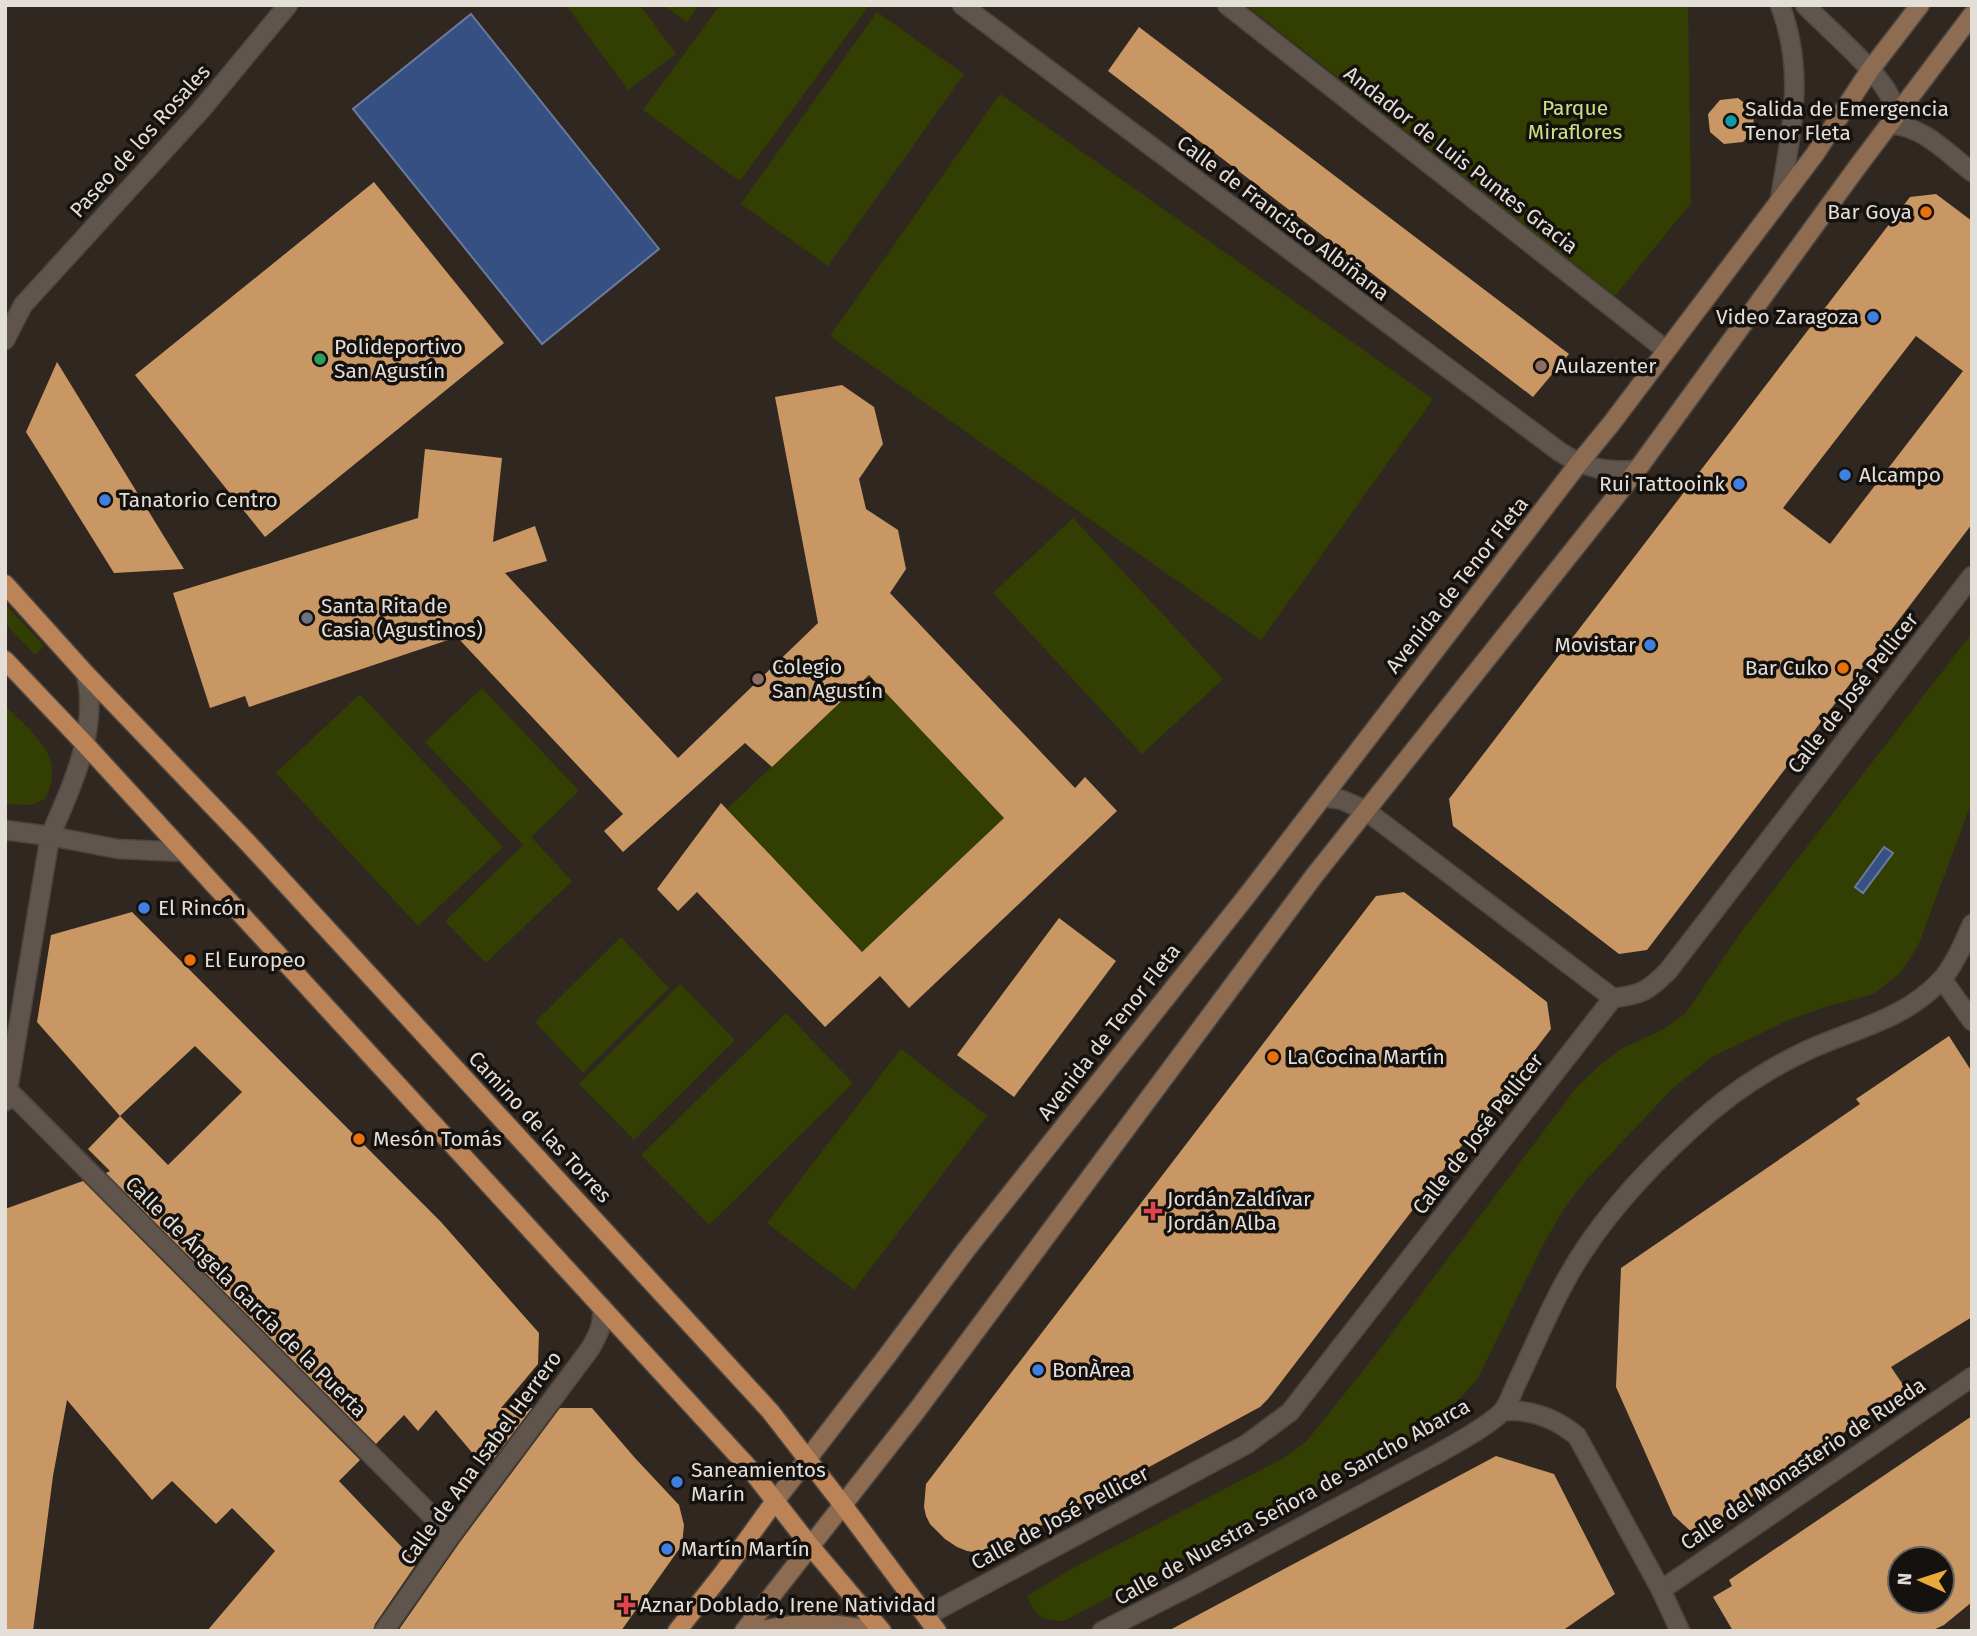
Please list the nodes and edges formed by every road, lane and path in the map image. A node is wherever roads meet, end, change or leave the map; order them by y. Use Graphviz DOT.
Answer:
graph roads {
  1 [pos="288,5"];
  2 [pos="962,5"];
  3 [pos="1227,5"];
  4 [pos="1780,5"];
  5 [pos="1805,5"];
  6 [pos="1920,5"];
  7 [pos="1972,15"];
  8 [pos="1870,70"];
  9 [pos="1891,124"];
  10 [pos="1972,172"];
  11 [pos="1780,199"];
  12 [pos="14,307"];
  13 [pos="5,340"];
  14 [pos="1666,350"];
  15 [pos="1579,463"];
  16 [pos="1637,470"];
  17 [pos="1972,576"];
  18 [pos="5,584"];
  19 [pos="5,660"];
  20 [pos="86,674"];
  21 [pos="85,743"];
  22 [pos="1322,797"];
  23 [pos="1365,810"];
  24 [pos="5,830"];
  25 [pos="50,836"];
  26 [pos="184,852"];
  27 [pos="1972,924"];
  28 [pos="1942,979"];
  29 [pos="1613,998"];
  30 [pos="1972,1021"];
  31 [pos="6,1098"];
  32 [pos="602,1307"];
  33 [pos="1972,1377"];
  34 [pos="1503,1411"];
  35 [pos="807,1459"];
  36 [pos="775,1501"];
  37 [pos="843,1505"];
  38 [pos="451,1535"];
  39 [pos="811,1547"];
  40 [pos="1661,1590"];
  41 [pos="932,1623"];
  42 [pos="384,1631"];
  43 [pos="677,1631"];
  44 [pos="744,1631"];
  45 [pos="758,1631"];
  46 [pos="871,1631"];
  47 [pos="882,1631"];
  48 [pos="1102,1631"];
  49 [pos="1680,1631"];
  1 -- 12 [label="street, Paseo de los Rosales"];
  2 -- 15 [label="street, Calle de Francisco Albiñana"];
  3 -- 14 [label="street, Andador de Luis Puntes Gracia"];
  4 -- 11 [label="street"];
  5 -- 8 [label="street"];
  6 -- 8 [label="main road, Avenida de Tenor Fleta"];
  7 -- 9 [label="main road"];
  8 -- 9 [label="street"];
  8 -- 11 [label="main road, Avenida de Tenor Fleta"];
  9 -- 10 [label="street"];
  9 -- 16 [label="main road"];
  11 -- 14 [label="main road, Avenida de Tenor Fleta"];
  12 -- 13 [label="street, Paseo de los Rosales"];
  14 -- 15 [label="main road, Avenida de Tenor Fleta"];
  15 -- 16 [label="street"];
  15 -- 22 [label="main road, Avenida de Tenor Fleta"];
  16 -- 23 [label="main road"];
  17 -- 29 [label="street, Calle de José Pellicer"];
  18 -- 20 [label="main road, Camino de las Torres"];
  19 -- 21 [label="main road"];
  20 -- 21 [label="street"];
  20 -- 35 [label="main road, Camino de las Torres"];
  21 -- 25 [label="street"];
  21 -- 26 [label="main road"];
  22 -- 23 [label="street"];
  22 -- 35 [label="main road, Avenida de Tenor Fleta"];
  23 -- 29 [label="street"];
  23 -- 37 [label="main road"];
  24 -- 25 [label="street"];
  25 -- 26 [label="street"];
  25 -- 31 [label="street"];
  26 -- 32 [label="main road"];
  27 -- 28 [label="street"];
  28 -- 30 [label="street"];
  28 -- 34 [label="street"];
  29 -- 41 [label="street, Calle de José Pellicer"];
  31 -- 38 [label="street, Calle de Ángela García de la Puerta"];
  32 -- 36 [label="main road"];
  32 -- 38 [label="street, Calle de Ana Isabel Herrero"];
  33 -- 40 [label="street, Calle del Monasterio de Rueda"];
  34 -- 40 [label="street"];
  34 -- 48 [label="street, Calle de Nuestra Señora de Sancho Abarca"];
  35 -- 36 [label="main road, Avenida de Tenor Fleta"];
  35 -- 37 [label="main road, Camino de las Torres"];
  36 -- 39 [label="main road"];
  36 -- 43 [label="main road, Avenida de Tenor Fleta"];
  37 -- 39 [label="main road"];
  37 -- 41 [label="main road, Camino de las Torres"];
  38 -- 42 [label="street, Calle de Ana Isabel Herrero"];
  39 -- 44 [label="main road"];
  39 -- 47 [label="main road"];
  40 -- 49 [label="street"];
  45 -- 46 [label="main road"];
}
